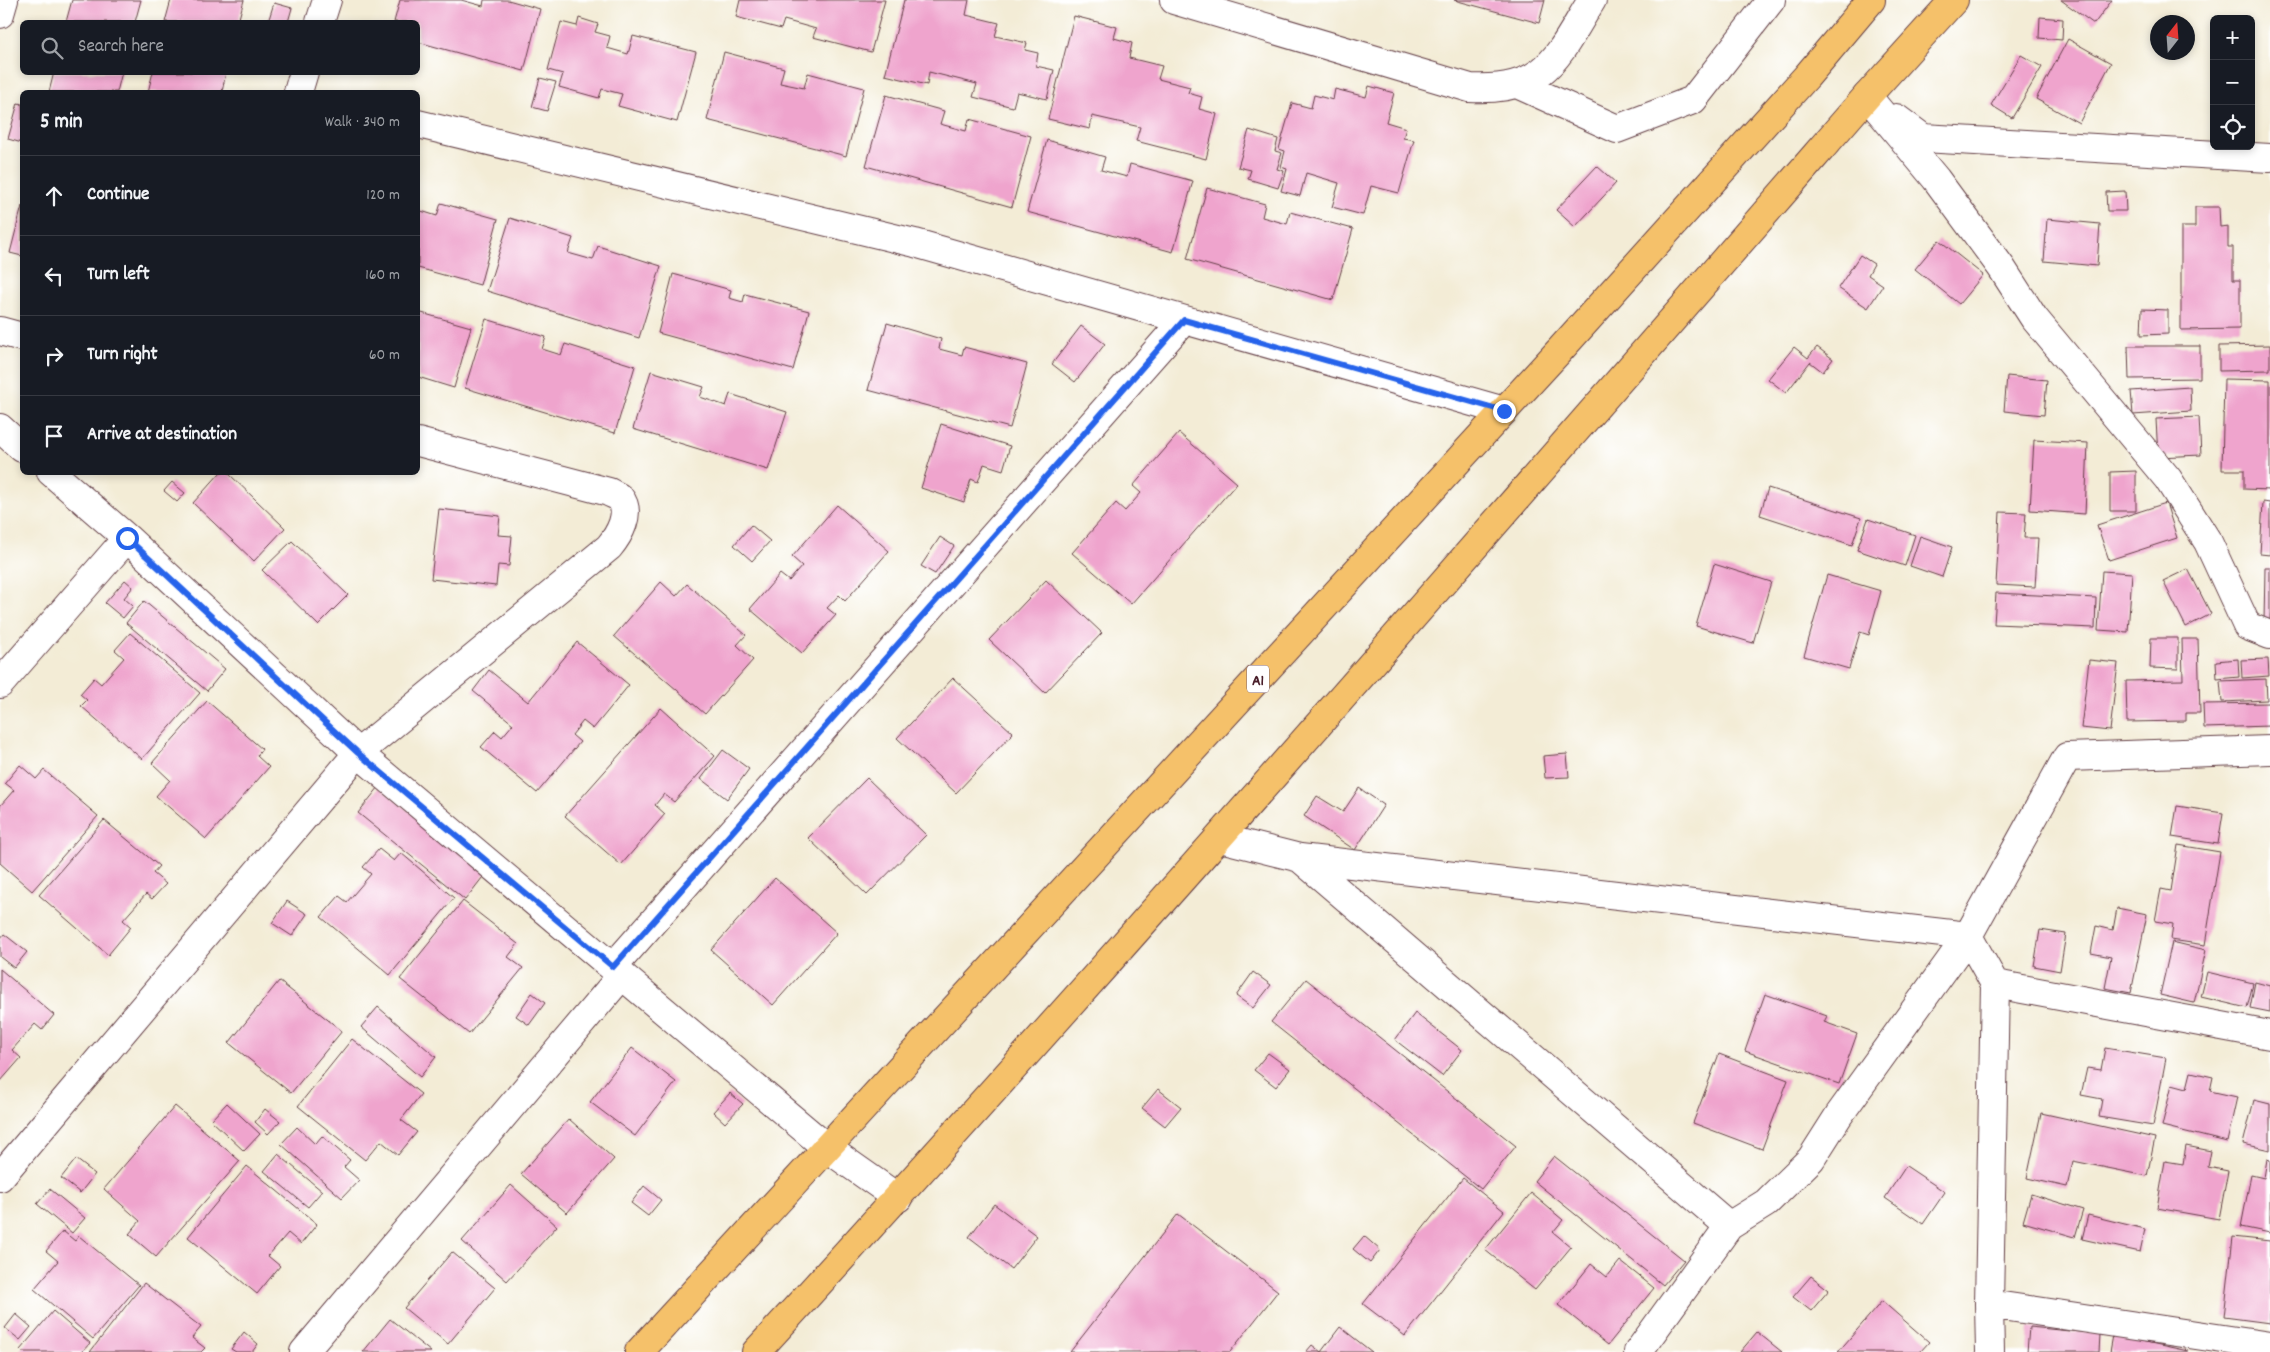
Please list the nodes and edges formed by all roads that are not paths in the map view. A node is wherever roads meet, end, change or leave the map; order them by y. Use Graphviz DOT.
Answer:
graph roads {
  1 [pos="4,0"];
  2 [pos="327,0"];
  3 [pos="1174,0"];
  4 [pos="1592,0"];
  5 [pos="1770,0"];
  6 [pos="1871,0"];
  7 [pos="1954,0"];
  8 [pos="0,14"];
  9 [pos="321,20"];
  10 [pos="303,75"];
  11 [pos="1517,84"];
  12 [pos="299,90"];
  13 [pos="1867,96"];
  14 [pos="420,124"];
  15 [pos="2270,158"];
  16 [pos="1184,320"];
  17 [pos="0,331"];
  18 [pos="20,336"];
  19 [pos="1504,411"];
  20 [pos="0,428"];
  21 [pos="420,443"];
  22 [pos="20,446"];
  23 [pos="54,475"];
  24 [pos="127,538"];
  25 [pos="2270,635"];
  26 [pos="0,684"];
  27 [pos="2270,750"];
  28 [pos="358,753"];
  29 [pos="1220,838"];
  30 [pos="1300,858"];
  31 [pos="1968,936"];
  32 [pos="618,971"];
  33 [pos="1995,984"];
  34 [pos="2270,1034"];
  35 [pos="827,1148"];
  36 [pos="0,1177"];
  37 [pos="898,1198"];
  38 [pos="1729,1226"];
  39 [pos="1989,1304"];
  40 [pos="2270,1346"];
  41 [pos="304,1352"];
  42 [pos="639,1352"];
  43 [pos="756,1352"];
  44 [pos="1638,1352"];
  45 [pos="1990,1352"];
  1 -- 8 [label="street"];
  2 -- 9 [label="street"];
  3 -- 11 [label="street"];
  4 -- 11 [label="street"];
  5 -- 11 [label="street"];
  6 -- 19 [label="highway, A1"];
  7 -- 13 [label="highway"];
  10 -- 12 [label="street"];
  13 -- 15 [label="street"];
  13 -- 25 [label="street"];
  13 -- 29 [label="highway"];
  14 -- 16 [label="street"];
  16 -- 19 [label="street"];
  16 -- 32 [label="street"];
  17 -- 18 [label="street"];
  19 -- 35 [label="highway, A1"];
  20 -- 22 [label="street"];
  21 -- 28 [label="street"];
  23 -- 24 [label="street"];
  24 -- 26 [label="street"];
  24 -- 28 [label="street"];
  27 -- 31 [label="street"];
  28 -- 32 [label="street"];
  28 -- 36 [label="street"];
  29 -- 30 [label="street"];
  29 -- 37 [label="highway"];
  30 -- 31 [label="street"];
  30 -- 38 [label="street"];
  31 -- 33 [label="street"];
  31 -- 38 [label="street"];
  32 -- 35 [label="street"];
  32 -- 41 [label="street"];
  33 -- 34 [label="street"];
  33 -- 39 [label="street"];
  35 -- 37 [label="street"];
  35 -- 42 [label="highway, A1"];
  37 -- 43 [label="highway"];
  38 -- 44 [label="street"];
  39 -- 40 [label="street"];
  39 -- 45 [label="street"];
}
